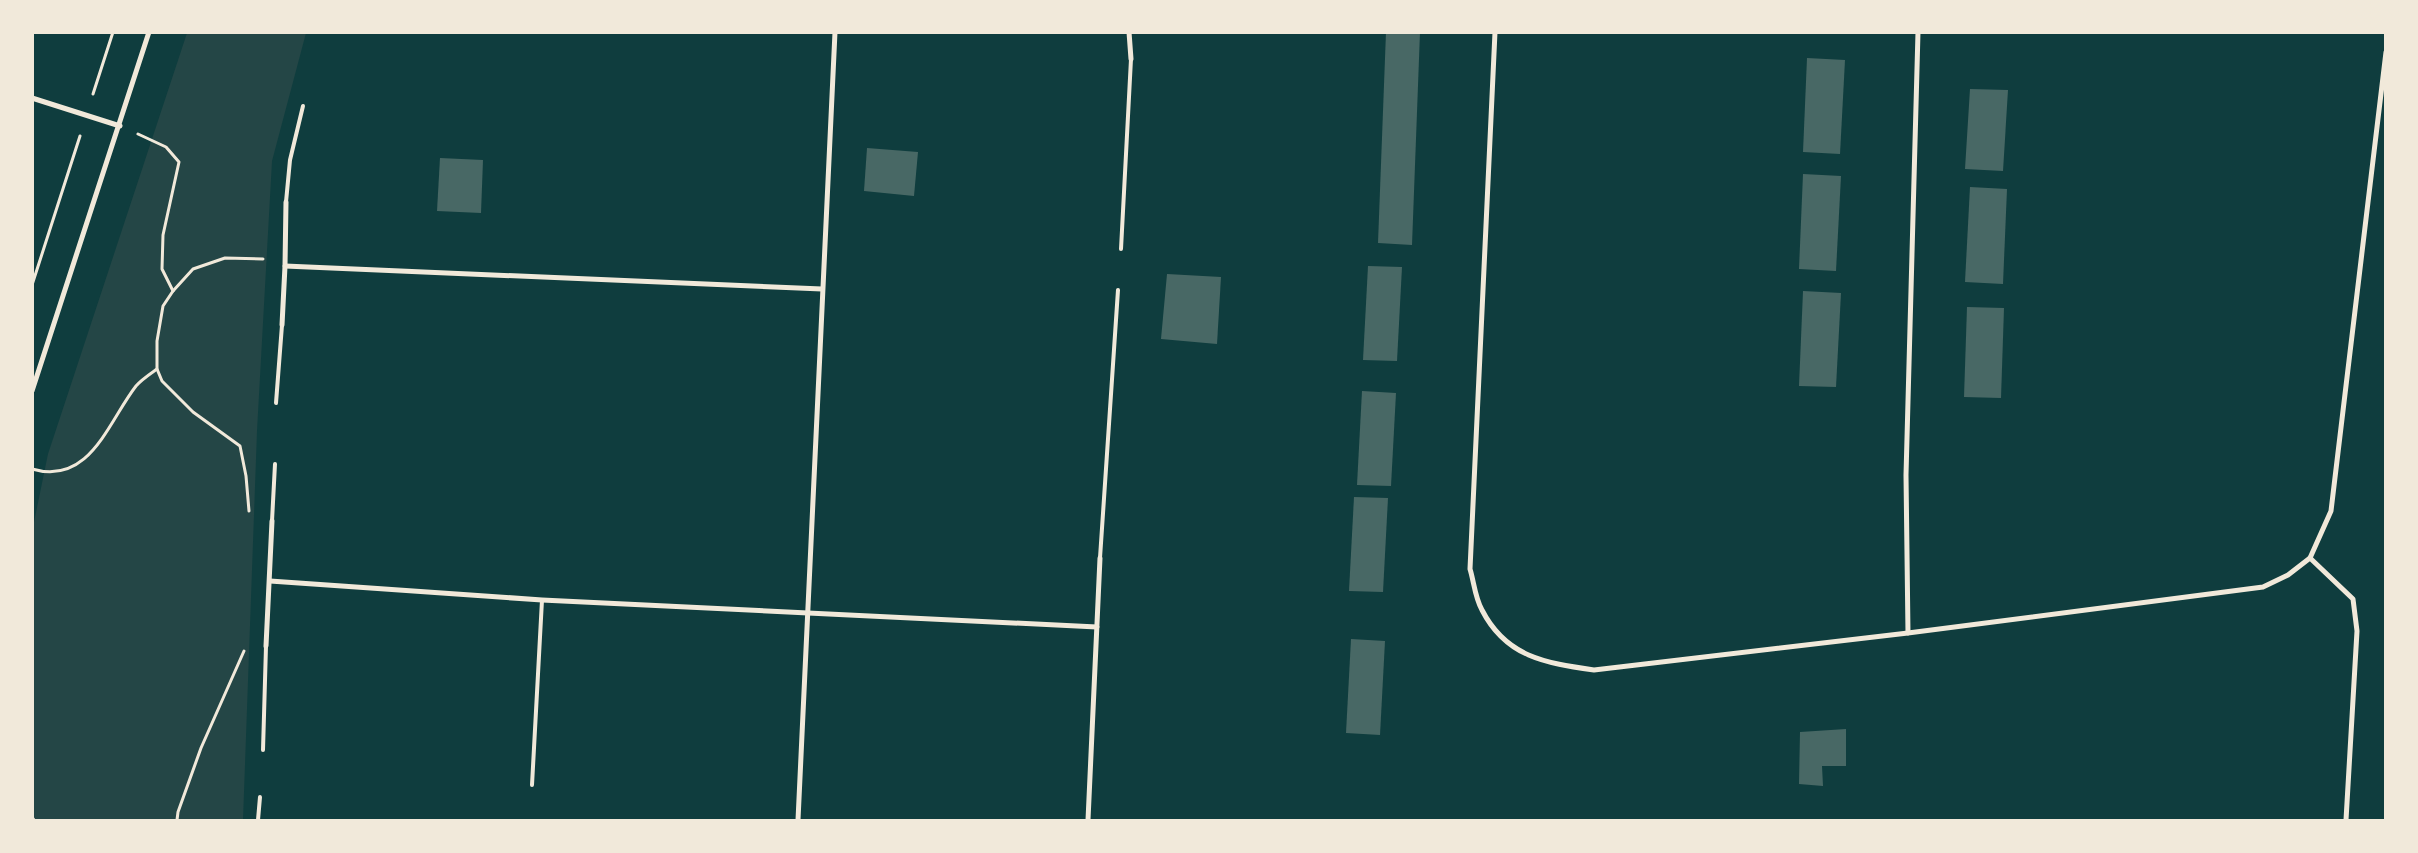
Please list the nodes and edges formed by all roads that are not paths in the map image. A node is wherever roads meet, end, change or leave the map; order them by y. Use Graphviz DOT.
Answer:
graph roads {
  1 [pos="149,32"];
  2 [pos="835,32"];
  3 [pos="1129,32"];
  4 [pos="1495,32"];
  5 [pos="1918,32"];
  6 [pos="2386,52"];
  7 [pos="1131,58"];
  8 [pos="2384,81"];
  9 [pos="32,98"];
  10 [pos="303,106"];
  11 [pos="120,126"];
  12 [pos="286,202"];
  13 [pos="1121,249"];
  14 [pos="286,266"];
  15 [pos="822,289"];
  16 [pos="1118,290"];
  17 [pos="282,325"];
  18 [pos="32,391"];
  19 [pos="276,403"];
  20 [pos="275,464"];
  21 [pos="272,521"];
  22 [pos="1100,558"];
  23 [pos="2310,558"];
  24 [pos="270,582"];
  25 [pos="542,600"];
  26 [pos="806,612"];
  27 [pos="1097,627"];
  28 [pos="1908,633"];
  29 [pos="266,646"];
  30 [pos="263,750"];
  31 [pos="532,785"];
  32 [pos="260,797"];
  33 [pos="258,820"];
  34 [pos="798,820"];
  35 [pos="1088,820"];
  36 [pos="2346,820"];
  1 -- 11 [label="street"];
  2 -- 15 [label="street"];
  3 -- 7 [label="street"];
  4 -- 28 [label="street"];
  5 -- 28 [label="street"];
  6 -- 8 [label="street"];
  7 -- 13 [label="lane"];
  8 -- 23 [label="street"];
  9 -- 11 [label="street"];
  10 -- 12 [label="lane"];
  11 -- 18 [label="street"];
  12 -- 14 [label="street"];
  14 -- 15 [label="street"];
  14 -- 17 [label="street"];
  15 -- 26 [label="street"];
  16 -- 22 [label="lane"];
  17 -- 19 [label="lane"];
  20 -- 21 [label="lane"];
  21 -- 24 [label="street"];
  22 -- 27 [label="street"];
  23 -- 28 [label="street"];
  23 -- 36 [label="street"];
  24 -- 25 [label="street"];
  24 -- 29 [label="street"];
  25 -- 26 [label="street"];
  25 -- 31 [label="lane"];
  26 -- 27 [label="street"];
  26 -- 34 [label="street"];
  27 -- 35 [label="street"];
  29 -- 30 [label="lane"];
  32 -- 33 [label="lane"];
}
